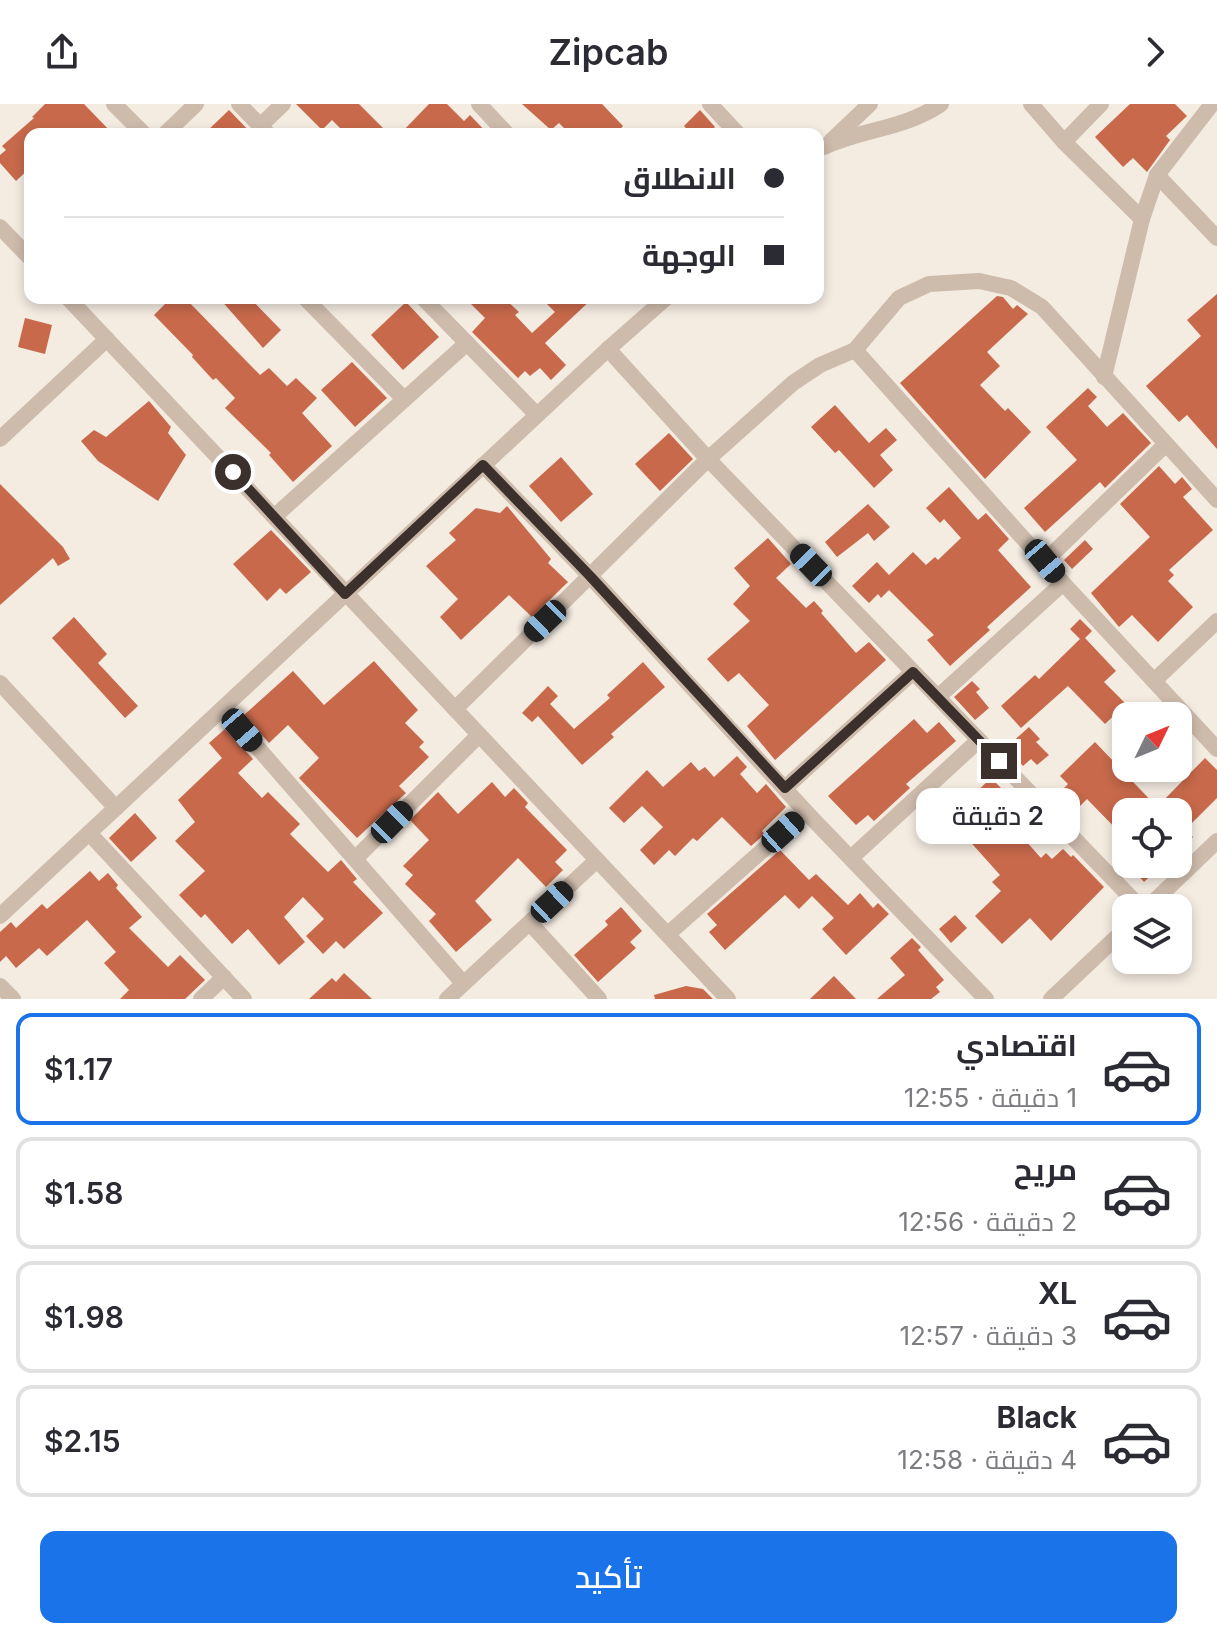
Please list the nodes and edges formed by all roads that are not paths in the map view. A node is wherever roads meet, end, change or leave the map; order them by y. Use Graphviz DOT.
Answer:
graph roads {
  1 [pos="114,104"];
  2 [pos="196,104"];
  3 [pos="239,104"];
  4 [pos="283,104"];
  5 [pos="479,104"];
  6 [pos="710,104"];
  7 [pos="870,104"];
  8 [pos="941,104"];
  9 [pos="1031,104"];
  10 [pos="1101,104"];
  11 [pos="1209,105"];
  12 [pos="138,128"];
  13 [pos="171,128"];
  14 [pos="262,128"];
  15 [pos="265,128"];
  16 [pos="501,128"];
  17 [pos="732,128"];
  18 [pos="1064,142"];
  19 [pos="824,147"];
  20 [pos="824,148"];
  21 [pos="1157,175"];
  22 [pos="1142,219"];
  23 [pos="0,227"];
  24 [pos="1216,236"];
  25 [pos="24,252"];
  26 [pos="74,304"];
  27 [pos="311,304"];
  28 [pos="430,304"];
  29 [pos="659,304"];
  30 [pos="107,339"];
  31 [pos="467,343"];
  32 [pos="608,349"];
  33 [pos="855,350"];
  34 [pos="1104,377"];
  35 [pos="404,399"];
  36 [pos="537,415"];
  37 [pos="0,439"];
  38 [pos="1165,445"];
  39 [pos="708,459"];
  40 [pos="483,465"];
  41 [pos="1217,500"];
  42 [pos="275,516"];
  43 [pos="1045,561"];
  44 [pos="590,576"];
  45 [pos="1063,583"];
  46 [pos="345,594"];
  47 [pos="1217,621"];
  48 [pos="913,672"];
  49 [pos="1154,681"];
  50 [pos="0,683"];
  51 [pos="938,697"];
  52 [pos="223,708"];
  53 [pos="455,709"];
  54 [pos="479,735"];
  55 [pos="979,740"];
  56 [pos="1217,749"];
  57 [pos="785,788"];
  58 [pos="116,808"];
  59 [pos="806,812"];
  60 [pos="89,833"];
  61 [pos="1217,841"];
  62 [pos="851,858"];
  63 [pos="355,859"];
  64 [pos="597,860"];
  65 [pos="1130,894"];
  66 [pos="1159,894"];
  67 [pos="0,916"];
  68 [pos="530,923"];
  69 [pos="668,934"];
  70 [pos="1112,941"];
  71 [pos="224,977"];
  72 [pos="463,983"];
  73 [pos="0,986"];
  74 [pos="13,999"];
  75 [pos="201,999"];
  76 [pos="244,999"];
  77 [pos="447,999"];
  78 [pos="599,999"];
  79 [pos="728,999"];
  80 [pos="986,999"];
  81 [pos="1051,999"];
  1 -- 12 [label="street"];
  2 -- 13 [label="street"];
  3 -- 14 [label="street"];
  4 -- 15 [label="street"];
  5 -- 16 [label="street"];
  6 -- 17 [label="street"];
  7 -- 19 [label="street"];
  8 -- 20 [label="street"];
  9 -- 18 [label="street"];
  10 -- 18 [label="street"];
  11 -- 21 [label="street"];
  18 -- 22 [label="street"];
  21 -- 22 [label="street"];
  21 -- 24 [label="street"];
  22 -- 34 [label="street"];
  23 -- 25 [label="street"];
  26 -- 30 [label="street"];
  27 -- 35 [label="street"];
  28 -- 31 [label="street"];
  29 -- 32 [label="street"];
  30 -- 37 [label="street"];
  30 -- 42 [label="street"];
  31 -- 35 [label="street"];
  31 -- 36 [label="street"];
  32 -- 36 [label="street"];
  32 -- 39 [label="street"];
  33 -- 34 [label="street"];
  33 -- 39 [label="street"];
  33 -- 43 [label="street"];
  34 -- 38 [label="street"];
  35 -- 42 [label="street"];
  36 -- 40 [label="street"];
  38 -- 41 [label="street"];
  38 -- 43 [label="street"];
  39 -- 44 [label="street"];
  39 -- 48 [label="street"];
  40 -- 44 [label="street"];
  40 -- 46 [label="street"];
  42 -- 46 [label="street"];
  43 -- 45 [label="street"];
  44 -- 53 [label="street"];
  44 -- 57 [label="street"];
  45 -- 49 [label="street"];
  45 -- 51 [label="street"];
  46 -- 52 [label="street"];
  46 -- 53 [label="street"];
  47 -- 49 [label="street"];
  48 -- 51 [label="street"];
  48 -- 57 [label="street"];
  49 -- 56 [label="street"];
  50 -- 58 [label="street"];
  51 -- 55 [label="street"];
  52 -- 58 [label="street"];
  52 -- 63 [label="street"];
  53 -- 54 [label="street"];
  54 -- 63 [label="street"];
  54 -- 64 [label="street"];
  55 -- 62 [label="street"];
  55 -- 65 [label="street"];
  57 -- 59 [label="street"];
  58 -- 60 [label="street"];
  59 -- 62 [label="street"];
  59 -- 69 [label="street"];
  60 -- 67 [label="street"];
  60 -- 71 [label="street"];
  61 -- 66 [label="street"];
  62 -- 80 [label="street"];
  63 -- 72 [label="street"];
  64 -- 68 [label="street"];
  64 -- 69 [label="street"];
  68 -- 72 [label="street"];
  68 -- 78 [label="street"];
  69 -- 79 [label="street"];
  70 -- 81 [label="street"];
  71 -- 75 [label="street"];
  71 -- 76 [label="street"];
  72 -- 77 [label="street"];
  73 -- 74 [label="street"];
}
